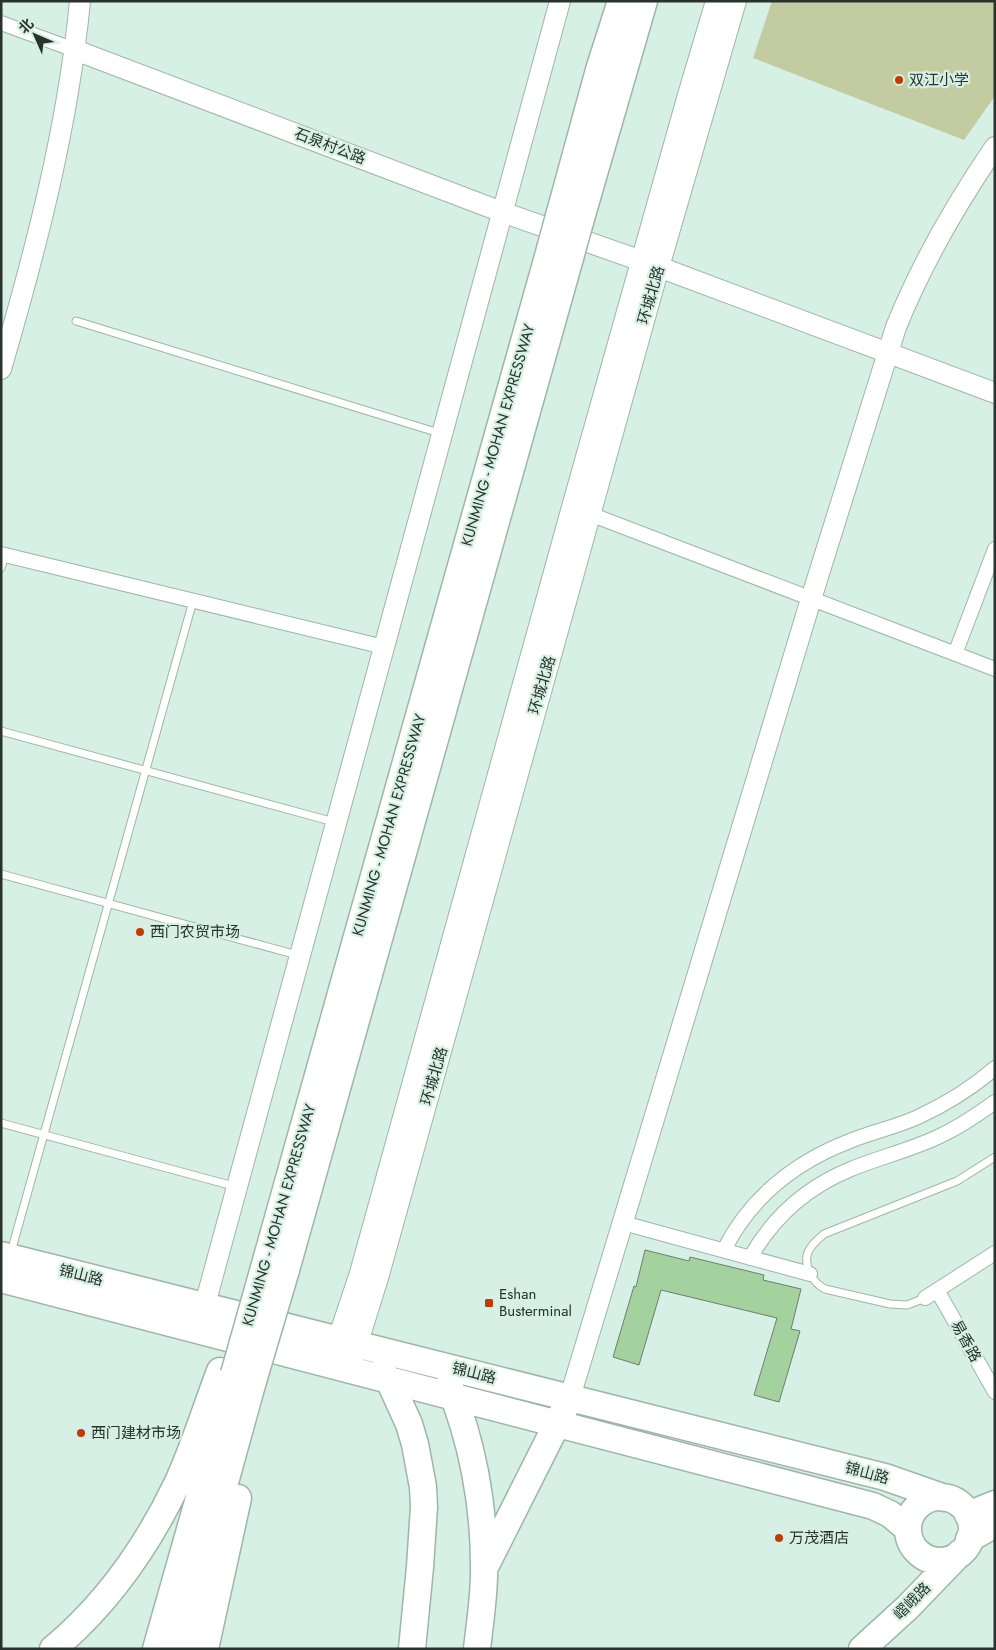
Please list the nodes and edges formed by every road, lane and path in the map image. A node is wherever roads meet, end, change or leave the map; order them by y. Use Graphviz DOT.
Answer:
graph roads {
  1 [pos="80,1"];
  2 [pos="560,1"];
  3 [pos="621,1"];
  4 [pos="644,1"];
  5 [pos="716,1"];
  6 [pos="736,1"];
  7 [pos="1,24"];
  8 [pos="74,50"];
  9 [pos="995,147"];
  10 [pos="502,212"];
  11 [pos="570,219"];
  12 [pos="560,253"];
  13 [pos="650,264"];
  14 [pos="76,321"];
  15 [pos="888,353"];
  16 [pos="1,369"];
  17 [pos="995,393"];
  18 [pos="442,434"];
  19 [pos="581,511"];
  20 [pos="995,550"];
  21 [pos="2,559"];
  22 [pos="811,599"];
  23 [pos="193,601"];
  24 [pos="384,647"];
  25 [pos="955,654"];
  26 [pos="995,670"];
  27 [pos="1,732"];
  28 [pos="145,771"];
  29 [pos="336,823"];
  30 [pos="1,874"];
  31 [pos="108,903"];
  32 [pos="300,956"];
  33 [pos="995,1068"];
  34 [pos="995,1102"];
  35 [pos="1,1122"];
  36 [pos="44,1134"];
  37 [pos="995,1157"];
  38 [pos="237,1187"];
  39 [pos="623,1223"];
  40 [pos="724,1250"];
  41 [pos="995,1253"];
  42 [pos="750,1258"];
  43 [pos="270,1261"];
  44 [pos="4,1264"];
  45 [pos="810,1274"];
  46 [pos="937,1290"];
  47 [pos="925,1298"];
  48 [pos="204,1306"];
  49 [pos="198,1330"];
  50 [pos="348,1341"];
  51 [pos="439,1364"];
  52 [pos="339,1367"];
  53 [pos="236,1376"];
  54 [pos="390,1380"];
  55 [pos="995,1392"];
  56 [pos="454,1397"];
  57 [pos="570,1397"];
  58 [pos="557,1424"];
  59 [pos="945,1498"];
  60 [pos="995,1504"];
  61 [pos="995,1524"];
  62 [pos="966,1535"];
  63 [pos="910,1536"];
  64 [pos="484,1567"];
  65 [pos="908,1607"];
  66 [pos="53,1649"];
  67 [pos="156,1649"];
  68 [pos="179,1649"];
  69 [pos="205,1649"];
  70 [pos="412,1649"];
  71 [pos="477,1649"];
  72 [pos="862,1649"];
  1 -- 8 [label="street"];
  2 -- 10 [label="street"];
  3 -- 11 [label="highway, KUNMING - MOHAN EXPRESSWAY"];
  4 -- 11 [label="highway, KUNMING - MOHAN EXPRESSWAY"];
  5 -- 13 [label="street, 环城北路"];
  6 -- 13 [label="street, 环城北路"];
  7 -- 8 [label="street, 石泉村公路"];
  8 -- 10 [label="street, 石泉村公路"];
  8 -- 16 [label="street"];
  9 -- 15 [label="street"];
  10 -- 13 [label="street, 石泉村公路"];
  10 -- 18 [label="street"];
  11 -- 12 [label="highway, KUNMING - MOHAN EXPRESSWAY, bridge"];
  12 -- 43 [label="highway, KUNMING - MOHAN EXPRESSWAY"];
  12 -- 43 [label="highway, KUNMING - MOHAN EXPRESSWAY"];
  13 -- 15 [label="street, 石泉村公路"];
  13 -- 19 [label="street, 环城北路"];
  14 -- 18 [label="lane"];
  15 -- 17 [label="street, 石泉村公路"];
  15 -- 22 [label="street"];
  18 -- 24 [label="street"];
  19 -- 22 [label="street"];
  19 -- 50 [label="street, 环城北路"];
  20 -- 25 [label="street"];
  21 -- 23 [label="street"];
  22 -- 25 [label="street"];
  22 -- 39 [label="street"];
  23 -- 24 [label="street"];
  23 -- 28 [label="lane"];
  24 -- 29 [label="street"];
  25 -- 26 [label="street"];
  27 -- 28 [label="lane"];
  28 -- 29 [label="lane"];
  28 -- 31 [label="lane"];
  29 -- 32 [label="street"];
  30 -- 31 [label="lane"];
  31 -- 32 [label="lane"];
  31 -- 36 [label="lane"];
  32 -- 38 [label="street"];
  33 -- 40 [label="street"];
  34 -- 42 [label="street"];
  35 -- 36 [label="lane"];
  36 -- 38 [label="lane"];
  36 -- 44 [label="lane"];
  37 -- 45 [label="lane"];
  38 -- 48 [label="street"];
  39 -- 40 [label="street"];
  39 -- 57 [label="street"];
  40 -- 42 [label="street"];
  41 -- 46 [label="street"];
  42 -- 45 [label="street"];
  43 -- 53 [label="highway, KUNMING - MOHAN EXPRESSWAY, bridge"];
  43 -- 53 [label="highway"];
  44 -- 48 [label="highway, 锦山路"];
  44 -- 49 [label="highway, 锦山路"];
  45 -- 47 [label="lane"];
  46 -- 47 [label="street"];
  46 -- 55 [label="street, 易香路"];
  48 -- 49 [label="street"];
  48 -- 50 [label="highway, 锦山路"];
  49 -- 52 [label="highway, 锦山路"];
  50 -- 51 [label="highway, 锦山路"];
  50 -- 52 [label="street, 环城北路"];
  50 -- 54 [label="highway"];
  51 -- 56 [label="highway"];
  51 -- 57 [label="highway, 锦山路"];
  52 -- 54 [label="highway, 锦山路"];
  53 -- 66 [label="highway"];
  53 -- 67 [label="highway, KUNMING - MOHAN EXPRESSWAY"];
  53 -- 68 [label="highway, KUNMING - MOHAN EXPRESSWAY"];
  53 -- 69 [label="highway"];
  54 -- 56 [label="highway, 锦山路"];
  54 -- 70 [label="highway"];
  56 -- 58 [label="highway, 锦山路"];
  56 -- 64 [label="highway"];
  57 -- 58 [label="highway"];
  57 -- 59 [label="highway, 锦山路"];
  58 -- 63 [label="highway, 锦山路"];
  58 -- 64 [label="highway"];
  59 -- 62 [label="highway, 锦山路"];
  59 -- 63 [label="highway"];
  60 -- 62 [label="highway, 嶍峨路"];
  61 -- 62 [label="highway, 嶍峨路"];
  62 -- 63 [label="highway, 锦山路"];
  62 -- 65 [label="highway, 嶍峨路"];
  63 -- 65 [label="highway"];
  64 -- 71 [label="highway"];
  65 -- 72 [label="highway, 嶍峨路"];
}
